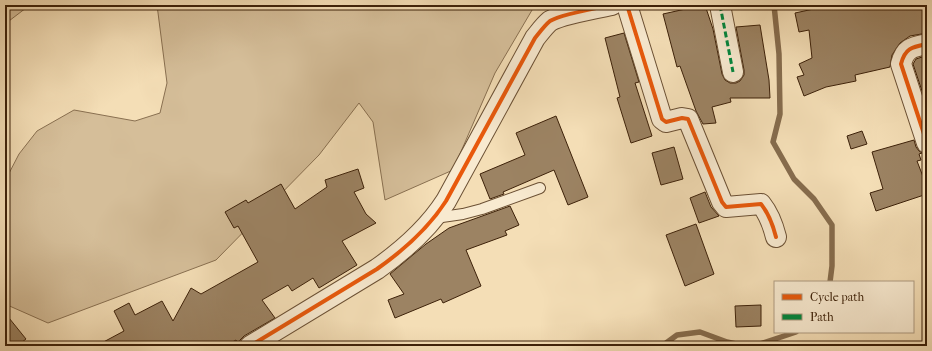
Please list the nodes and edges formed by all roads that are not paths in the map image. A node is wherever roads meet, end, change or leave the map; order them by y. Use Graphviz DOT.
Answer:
graph roads {
  1 [pos="612,5"];
  2 [pos="627,5"];
  3 [pos="720,5"];
  4 [pos="927,44"];
  5 [pos="733,72"];
  6 [pos="927,143"];
  7 [pos="540,188"];
  8 [pos="435,218"];
  9 [pos="776,237"];
  10 [pos="250,346"];
  1 -- 8 [label="street"];
  2 -- 9 [label="street"];
  3 -- 5 [label="street"];
  4 -- 6 [label="street"];
  7 -- 8 [label="lane"];
  8 -- 10 [label="street"];
}
